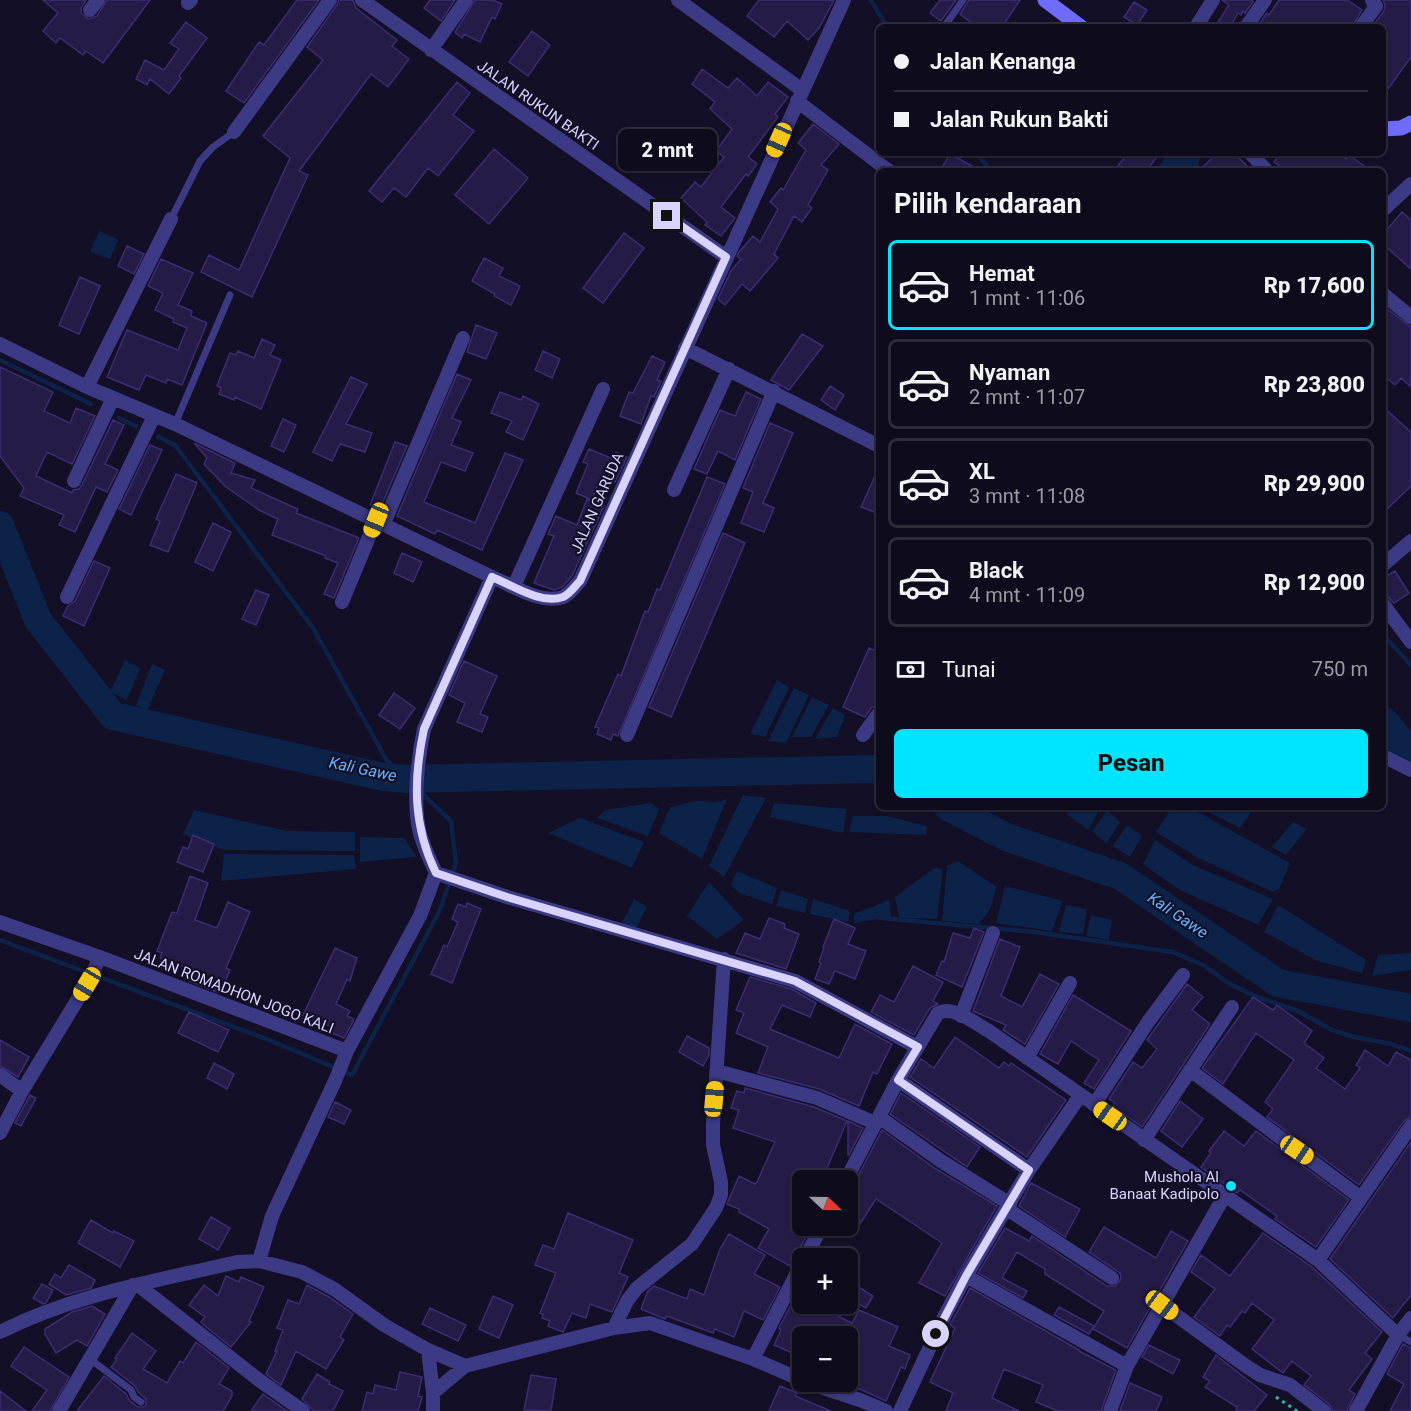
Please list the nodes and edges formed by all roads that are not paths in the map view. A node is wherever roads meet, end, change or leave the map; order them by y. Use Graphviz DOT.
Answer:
graph roads {
  1 [pos="330,0"];
  2 [pos="362,0"];
  3 [pos="466,0"];
  4 [pos="678,0"];
  5 [pos="844,0"];
  6 [pos="963,0"];
  7 [pos="1045,0"];
  8 [pos="1213,0"];
  9 [pos="1265,0"];
  10 [pos="1372,0"];
  11 [pos="946,24"];
  12 [pos="1077,24"];
  13 [pos="1198,24"];
  14 [pos="1248,24"];
  15 [pos="1363,24"];
  16 [pos="431,50"];
  17 [pos="799,95"];
  18 [pos="1406,125"];
  19 [pos="1386,128"];
  20 [pos="234,132"];
  21 [pos="1411,140"];
  22 [pos="1253,156"];
  23 [pos="885,168"];
  24 [pos="1264,168"];
  25 [pos="1411,184"];
  26 [pos="1386,207"];
  27 [pos="171,219"];
  28 [pos="726,257"];
  29 [pos="230,296"];
  30 [pos="1386,296"];
  31 [pos="1411,317"];
  32 [pos="463,338"];
  33 [pos="0,344"];
  34 [pos="685,348"];
  35 [pos="729,369"];
  36 [pos="87,387"];
  37 [pos="603,389"];
  38 [pos="774,391"];
  39 [pos="113,398"];
  40 [pos="154,416"];
  41 [pos="175,424"];
  42 [pos="876,444"];
  43 [pos="74,481"];
  44 [pos="674,490"];
  45 [pos="380,521"];
  46 [pos="1411,541"];
  47 [pos="1386,562"];
  48 [pos="492,577"];
  49 [pos="514,586"];
  50 [pos="67,597"];
  51 [pos="342,602"];
  52 [pos="1386,608"];
  53 [pos="1411,642"];
  54 [pos="876,717"];
  55 [pos="627,735"];
  56 [pos="863,735"];
  57 [pos="1386,758"];
  58 [pos="1411,770"];
  59 [pos="438,874"];
  60 [pos="0,922"];
  61 [pos="993,933"];
  62 [pos="724,959"];
  63 [pos="98,962"];
  64 [pos="1183,975"];
  65 [pos="1070,983"];
  66 [pos="1232,1007"];
  67 [pos="961,1016"];
  68 [pos="918,1047"];
  69 [pos="347,1051"];
  70 [pos="1027,1058"];
  71 [pos="1190,1070"];
  72 [pos="717,1071"];
  73 [pos="0,1075"];
  74 [pos="898,1080"];
  75 [pos="22,1091"];
  76 [pos="1080,1096"];
  77 [pos="1094,1105"];
  78 [pos="877,1120"];
  79 [pos="1411,1126"];
  80 [pos="0,1133"];
  81 [pos="1144,1140"];
  82 [pos="851,1170"];
  83 [pos="1029,1170"];
  84 [pos="1225,1195"];
  85 [pos="1361,1198"];
  86 [pos="1009,1207"];
  87 [pos="1318,1260"];
  88 [pos="259,1261"];
  89 [pos="966,1276"];
  90 [pos="1112,1278"];
  91 [pos="792,1283"];
  92 [pos="135,1285"];
  93 [pos="1162,1305"];
  94 [pos="1411,1318"];
  95 [pos="614,1328"];
  96 [pos="0,1332"];
  97 [pos="1398,1335"];
  98 [pos="1411,1342"];
  99 [pos="428,1350"];
  100 [pos="90,1359"];
  101 [pos="753,1359"];
  102 [pos="465,1366"];
  103 [pos="1127,1366"];
  104 [pos="792,1376"];
  105 [pos="836,1392"];
  106 [pos="434,1394"];
  107 [pos="141,1402"];
  108 [pos="59,1411"];
  109 [pos="303,1411"];
  110 [pos="433,1411"];
  111 [pos="886,1411"];
  112 [pos="900,1411"];
  113 [pos="1110,1411"];
  114 [pos="1324,1411"];
  115 [pos="1356,1411"];
  1 -- 20 [label="street"];
  2 -- 16 [label="street, JALAN RUKUN BAKTI"];
  3 -- 16 [label="street"];
  4 -- 17 [label="street"];
  5 -- 17 [label="street, JALAN GARUDA"];
  6 -- 11 [label="lane"];
  7 -- 12 [label="street"];
  8 -- 13 [label="street"];
  9 -- 14 [label="street"];
  10 -- 15 [label="street"];
  16 -- 28 [label="street, JALAN RUKUN BAKTI"];
  17 -- 23 [label="street"];
  17 -- 28 [label="street, JALAN GARUDA"];
  18 -- 19 [label="street"];
  18 -- 21 [label="street"];
  20 -- 27 [label="lane"];
  22 -- 24 [label="street"];
  25 -- 26 [label="street"];
  27 -- 36 [label="street"];
  28 -- 34 [label="street, JALAN GARUDA"];
  29 -- 41 [label="lane"];
  30 -- 31 [label="street"];
  32 -- 45 [label="street"];
  33 -- 36 [label="street, JALAN GARUDA"];
  34 -- 35 [label="street"];
  34 -- 49 [label="street, JALAN GARUDA"];
  35 -- 38 [label="street"];
  35 -- 44 [label="street"];
  36 -- 39 [label="street, JALAN GARUDA"];
  37 -- 49 [label="street"];
  38 -- 42 [label="street"];
  38 -- 55 [label="street"];
  39 -- 40 [label="street, JALAN GARUDA"];
  39 -- 43 [label="street"];
  40 -- 41 [label="street, JALAN GARUDA"];
  40 -- 50 [label="street"];
  41 -- 45 [label="street, JALAN GARUDA"];
  45 -- 48 [label="street, JALAN GARUDA"];
  45 -- 51 [label="street"];
  46 -- 47 [label="street"];
  48 -- 49 [label="street, JALAN GARUDA"];
  48 -- 59 [label="street"];
  52 -- 53 [label="street"];
  54 -- 56 [label="street"];
  57 -- 58 [label="street"];
  59 -- 62 [label="street"];
  59 -- 69 [label="street, JALAN ROMADHON JOGO KALI"];
  60 -- 63 [label="street, JALAN ROMADHON JOGO KALI"];
  61 -- 67 [label="street"];
  62 -- 68 [label="street"];
  62 -- 72 [label="street"];
  63 -- 69 [label="street, JALAN ROMADHON JOGO KALI"];
  63 -- 75 [label="street"];
  64 -- 77 [label="street"];
  65 -- 70 [label="street"];
  66 -- 71 [label="street"];
  67 -- 68 [label="street"];
  67 -- 70 [label="street"];
  68 -- 74 [label="street"];
  69 -- 88 [label="street"];
  70 -- 76 [label="street"];
  71 -- 81 [label="street"];
  71 -- 85 [label="street"];
  72 -- 78 [label="street"];
  72 -- 95 [label="street"];
  73 -- 75 [label="street"];
  74 -- 78 [label="street"];
  74 -- 83 [label="street"];
  75 -- 80 [label="street"];
  76 -- 77 [label="street"];
  76 -- 83 [label="street"];
  77 -- 81 [label="street"];
  78 -- 82 [label="street"];
  78 -- 86 [label="street"];
  79 -- 85 [label="street"];
  81 -- 84 [label="street"];
  83 -- 86 [label="street"];
  84 -- 87 [label="street"];
  84 -- 93 [label="street"];
  85 -- 87 [label="street"];
  86 -- 89 [label="street"];
  86 -- 90 [label="street"];
  87 -- 97 [label="street"];
  88 -- 92 [label="street"];
  88 -- 99 [label="street"];
  89 -- 103 [label="street"];
  89 -- 112 [label="street"];
  91 -- 101 [label="street"];
  92 -- 96 [label="street"];
  92 -- 100 [label="street"];
  92 -- 109 [label="street"];
  93 -- 103 [label="street"];
  93 -- 114 [label="street"];
  94 -- 97 [label="street"];
  95 -- 101 [label="street"];
  95 -- 102 [label="street"];
  97 -- 98 [label="lane"];
  97 -- 115 [label="street"];
  99 -- 102 [label="street"];
  99 -- 106 [label="street"];
  100 -- 107 [label="lane"];
  100 -- 108 [label="street"];
  101 -- 104 [label="street"];
  102 -- 106 [label="street"];
  103 -- 113 [label="street"];
  105 -- 111 [label="street"];
  106 -- 110 [label="street"];
}
